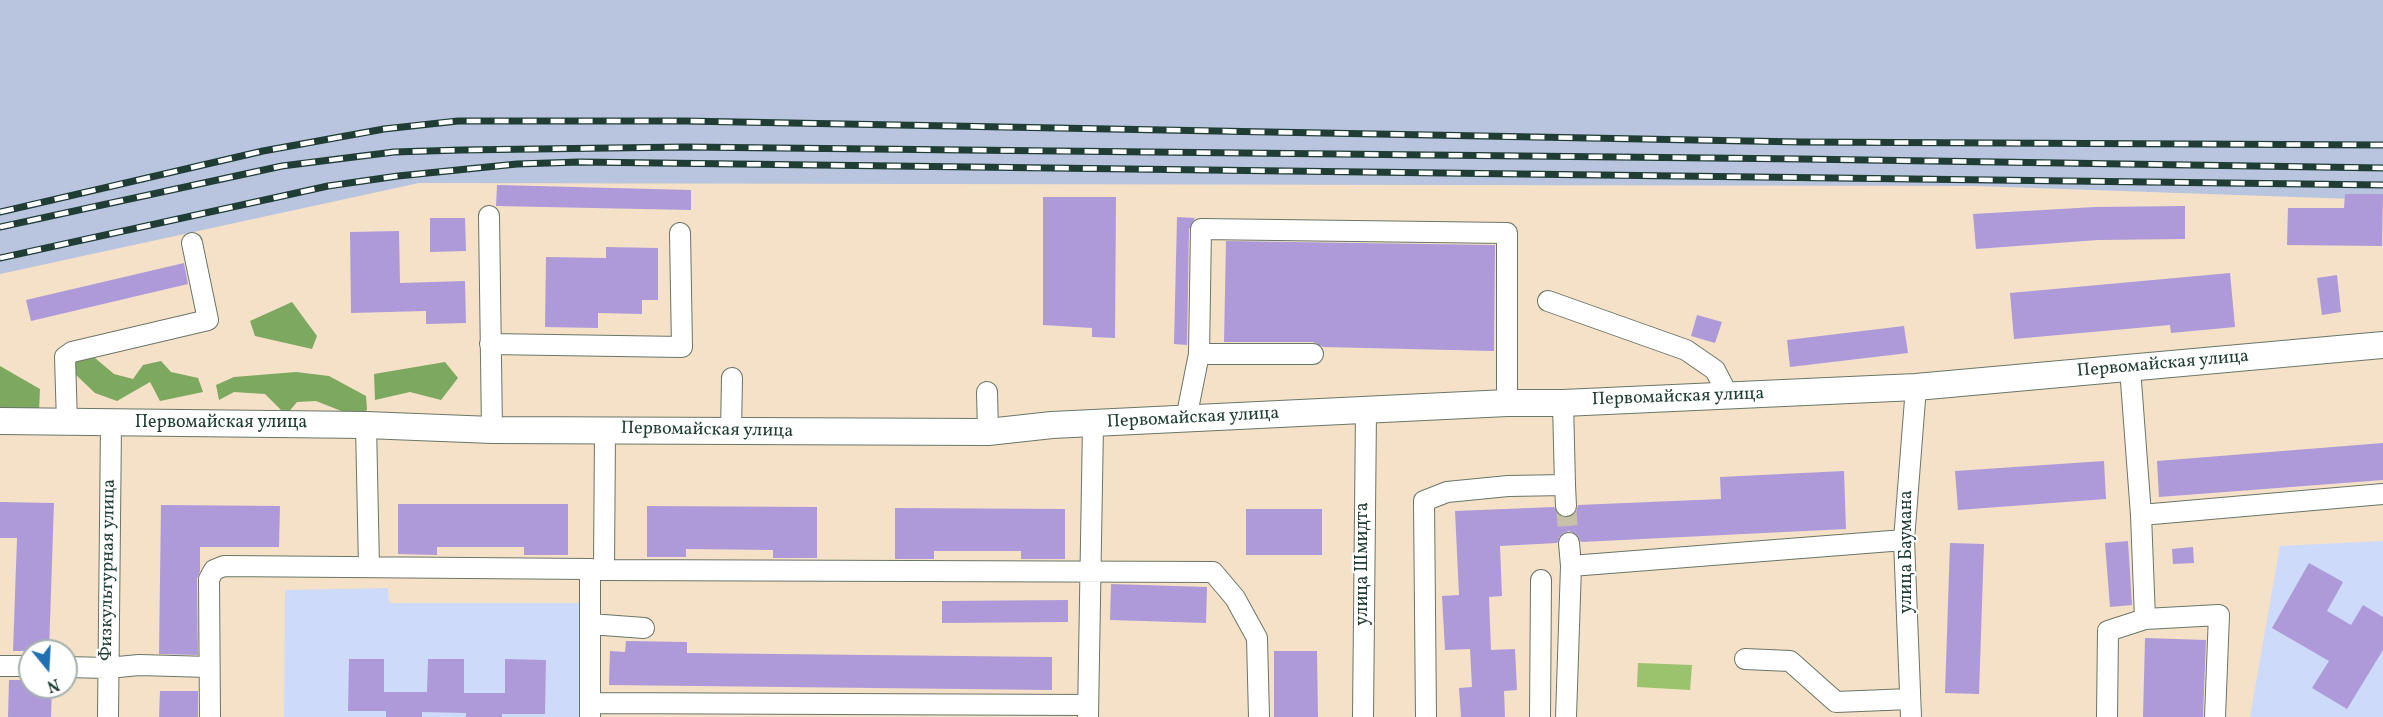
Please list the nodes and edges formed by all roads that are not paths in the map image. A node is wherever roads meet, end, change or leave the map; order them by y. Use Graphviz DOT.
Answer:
graph roads {
  1 [pos="489,216"];
  2 [pos="680,233"];
  3 [pos="192,243"];
  4 [pos="1548,301"];
  5 [pos="490,344"];
  6 [pos="2383,345"];
  7 [pos="1199,354"];
  8 [pos="1313,354"];
  9 [pos="2130,368"];
  10 [pos="732,378"];
  11 [pos="1916,387"];
  12 [pos="987,392"];
  13 [pos="1729,397"];
  14 [pos="1507,403"];
  15 [pos="1563,403"];
  16 [pos="1366,411"];
  17 [pos="1186,419"];
  18 [pos="0,421"];
  19 [pos="68,423"];
  20 [pos="111,424"];
  21 [pos="366,425"];
  22 [pos="1093,425"];
  23 [pos="605,429"];
  24 [pos="492,430"];
  25 [pos="731,432"];
  26 [pos="988,432"];
  27 [pos="1565,485"];
  28 [pos="2383,494"];
  29 [pos="1566,506"];
  30 [pos="2141,515"];
  31 [pos="1904,540"];
  32 [pos="1569,543"];
  33 [pos="1571,566"];
  34 [pos="369,567"];
  35 [pos="597,570"];
  36 [pos="1091,571"];
  37 [pos="1541,580"];
  38 [pos="2145,618"];
  39 [pos="590,624"];
  40 [pos="644,628"];
  41 [pos="1745,659"];
  42 [pos="0,666"];
  43 [pos="18,666"];
  44 [pos="78,667"];
  45 [pos="209,667"];
  46 [pos="108,668"];
  47 [pos="1910,708"];
  48 [pos="590,710"];
  49 [pos="1088,711"];
  50 [pos="108,717"];
  51 [pos="210,717"];
  52 [pos="1259,717"];
  53 [pos="1363,717"];
  54 [pos="1426,717"];
  55 [pos="1540,717"];
  56 [pos="1566,717"];
  57 [pos="2107,717"];
  58 [pos="2215,717"];
  1 -- 5 [label="street"];
  2 -- 5 [label="street"];
  3 -- 19 [label="street"];
  4 -- 13 [label="street"];
  5 -- 24 [label="street"];
  6 -- 9 [label="main road, Первомайская улица"];
  7 -- 8 [label="street"];
  7 -- 14 [label="street"];
  7 -- 17 [label="street"];
  9 -- 11 [label="main road, Первомайская улица"];
  9 -- 30 [label="street"];
  10 -- 25 [label="street"];
  11 -- 13 [label="main road, Первомайская улица"];
  11 -- 31 [label="street, улица Баумана"];
  12 -- 26 [label="street"];
  13 -- 15 [label="main road, Первомайская улица"];
  14 -- 15 [label="main road, Первомайская улица"];
  14 -- 16 [label="main road, Первомайская улица"];
  15 -- 27 [label="street"];
  16 -- 17 [label="main road, Первомайская улица"];
  16 -- 53 [label="street, улица Шмидта"];
  17 -- 22 [label="main road, Первомайская улица"];
  18 -- 19 [label="main road, Первомайская улица"];
  19 -- 20 [label="main road, Первомайская улица"];
  20 -- 21 [label="main road, Первомайская улица"];
  20 -- 46 [label="street, Физкультурная улица"];
  21 -- 24 [label="main road, Первомайская улица"];
  21 -- 34 [label="street"];
  22 -- 26 [label="main road, Первомайская улица"];
  22 -- 36 [label="street"];
  23 -- 24 [label="main road, Первомайская улица"];
  23 -- 25 [label="main road, Первомайская улица"];
  23 -- 35 [label="street"];
  25 -- 26 [label="main road, Первомайская улица"];
  27 -- 29 [label="street"];
  27 -- 54 [label="street"];
  28 -- 30 [label="street"];
  30 -- 38 [label="street"];
  31 -- 33 [label="street"];
  31 -- 47 [label="street, улица Баумана"];
  32 -- 33 [label="street"];
  33 -- 56 [label="street"];
  34 -- 35 [label="street"];
  34 -- 45 [label="street"];
  35 -- 36 [label="street"];
  35 -- 39 [label="street"];
  36 -- 49 [label="street"];
  36 -- 52 [label="street"];
  37 -- 55 [label="street"];
  38 -- 57 [label="street"];
  38 -- 58 [label="street"];
  39 -- 40 [label="street"];
  39 -- 48 [label="street"];
  41 -- 47 [label="street"];
  42 -- 43 [label="street"];
  44 -- 46 [label="street"];
  45 -- 46 [label="street"];
  45 -- 51 [label="street"];
  46 -- 50 [label="street, Физкультурная улица"];
  48 -- 49 [label="street"];
}
